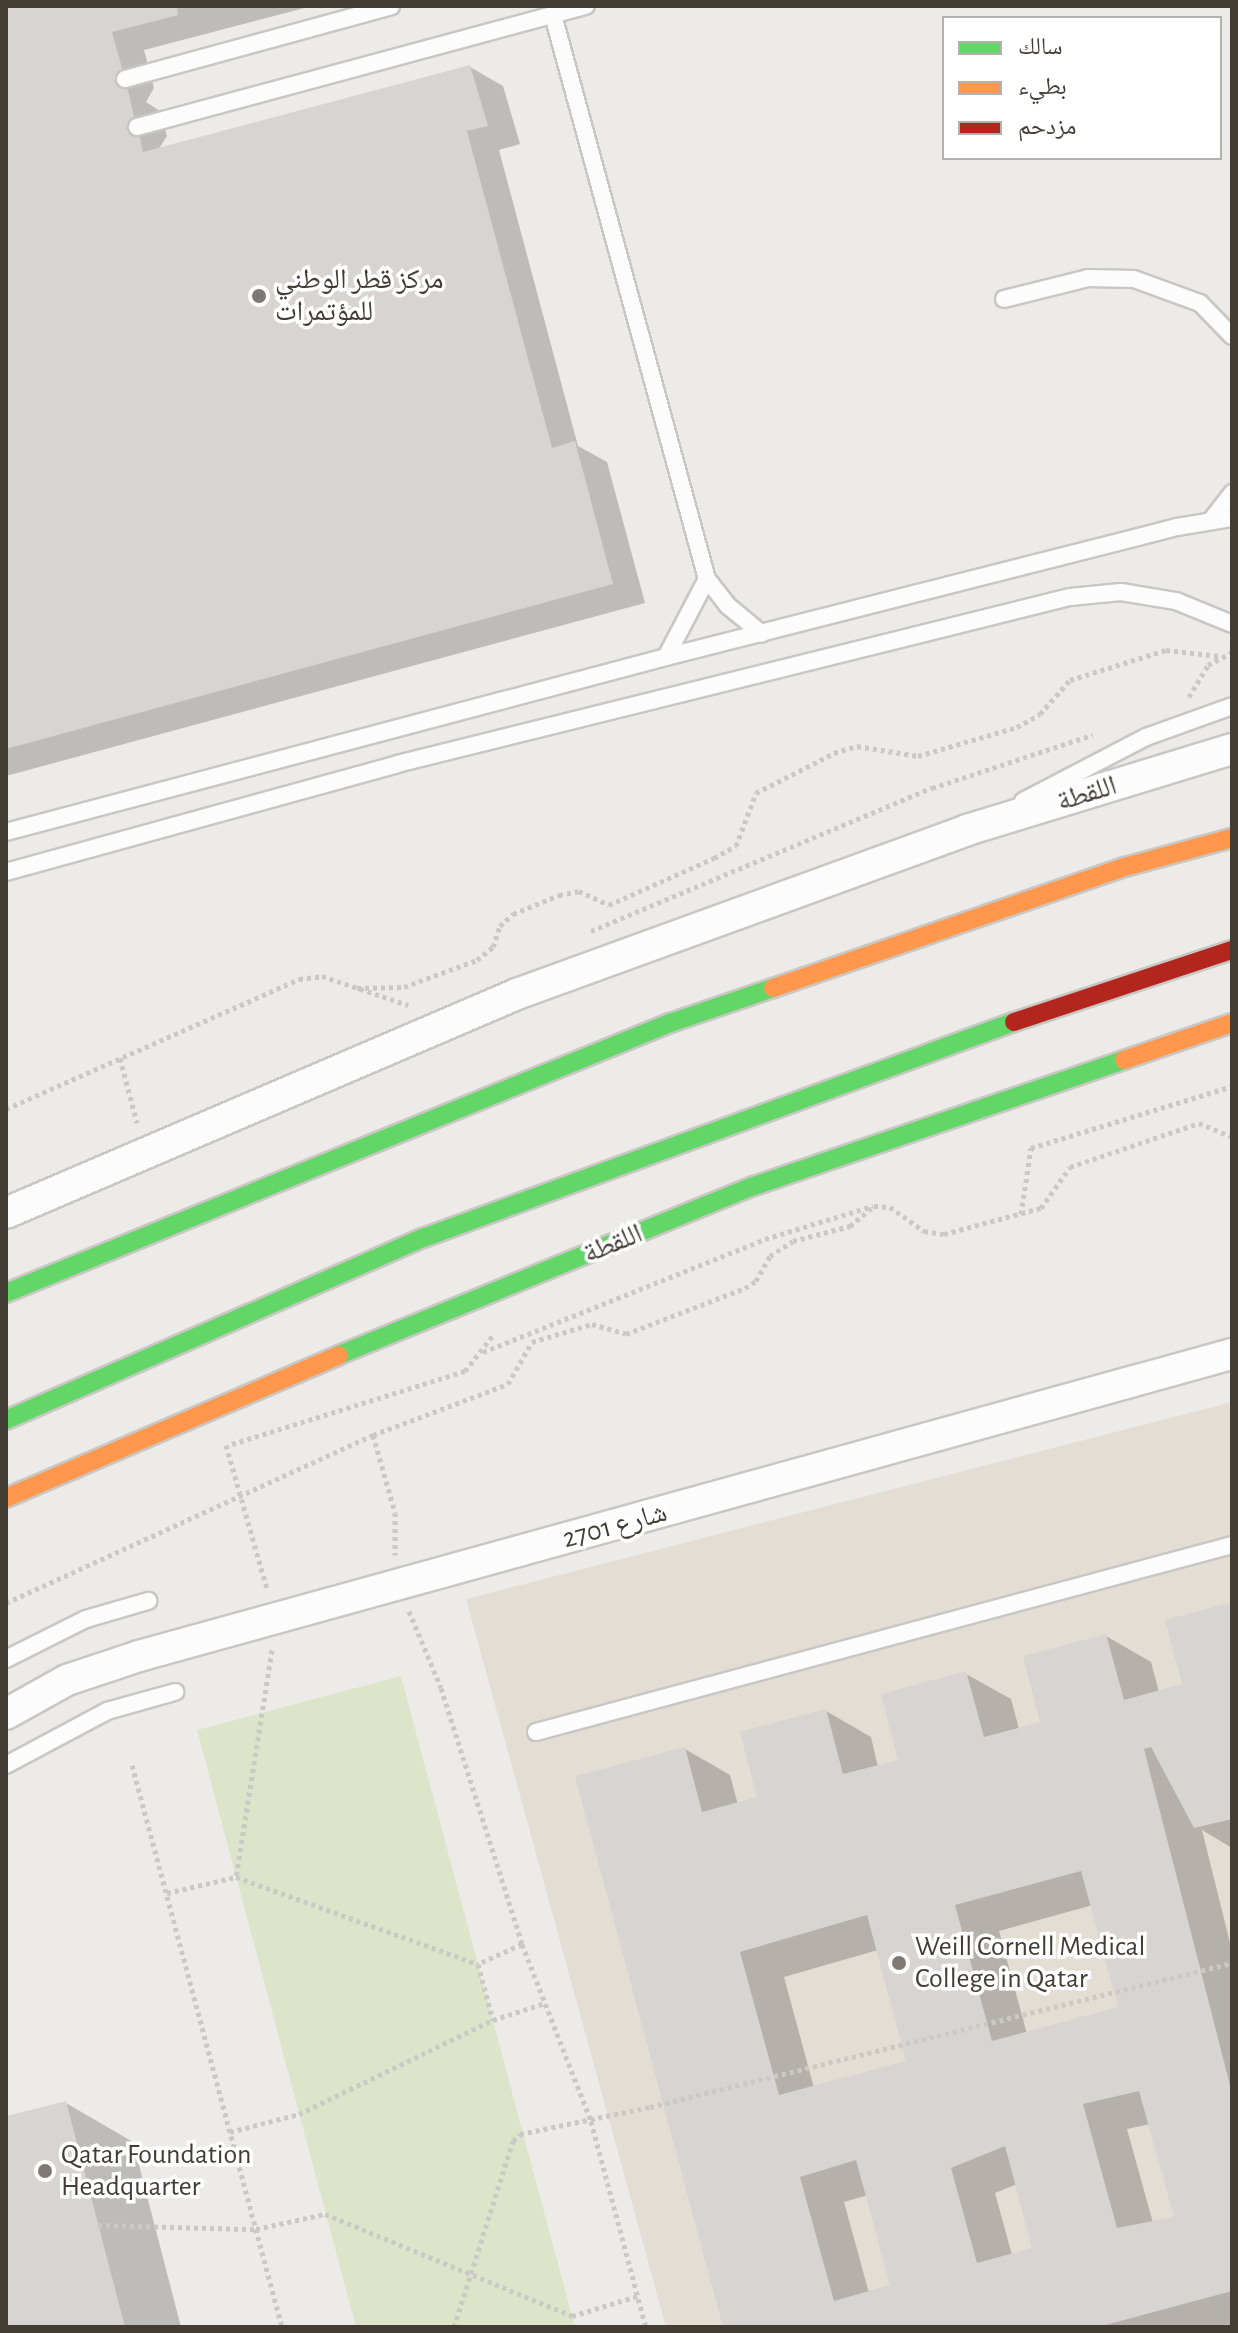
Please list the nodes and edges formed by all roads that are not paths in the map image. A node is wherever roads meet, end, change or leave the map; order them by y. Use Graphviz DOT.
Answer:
graph roads {
  1 [pos="391,6"];
  2 [pos="586,6"];
  3 [pos="553,15"];
  4 [pos="125,79"];
  5 [pos="137,127"];
  6 [pos="1004,299"];
  7 [pos="1232,336"];
  8 [pos="1232,493"];
  9 [pos="1232,518"];
  10 [pos="1212,519"];
  11 [pos="707,579"];
  12 [pos="1232,624"];
  13 [pos="762,634"];
  14 [pos="666,657"];
  15 [pos="1232,706"];
  16 [pos="1232,749"];
  17 [pos="967,830"];
  18 [pos="6,832"];
  19 [pos="1232,838"];
  20 [pos="6,872"];
  21 [pos="1232,950"];
  22 [pos="1232,1023"];
  23 [pos="6,1213"];
  24 [pos="6,1293"];
  25 [pos="1232,1354"];
  26 [pos="6,1420"];
  27 [pos="6,1498"];
  28 [pos="1232,1545"];
  29 [pos="148,1601"];
  30 [pos="6,1659"];
  31 [pos="175,1692"];
  32 [pos="6,1714"];
  33 [pos="536,1732"];
  34 [pos="6,1765"];
  1 -- 4 [label="lane"];
  2 -- 3 [label="lane"];
  3 -- 5 [label="lane"];
  3 -- 11 [label="lane"];
  6 -- 7 [label="lane"];
  8 -- 10 [label="lane"];
  9 -- 10 [label="lane"];
  10 -- 13 [label="lane"];
  11 -- 13 [label="lane"];
  11 -- 14 [label="lane"];
  12 -- 20 [label="lane"];
  13 -- 14 [label="lane"];
  14 -- 18 [label="lane"];
  15 -- 17 [label="lane"];
  16 -- 17 [label="street, اللقطة"];
  17 -- 23 [label="street, اللقطة"];
  19 -- 24 [label="main road"];
  21 -- 26 [label="main road"];
  22 -- 27 [label="main road, اللقطة"];
  25 -- 32 [label="street, شارع 2701"];
  28 -- 33 [label="lane"];
  29 -- 30 [label="lane"];
  31 -- 34 [label="lane"];
}
